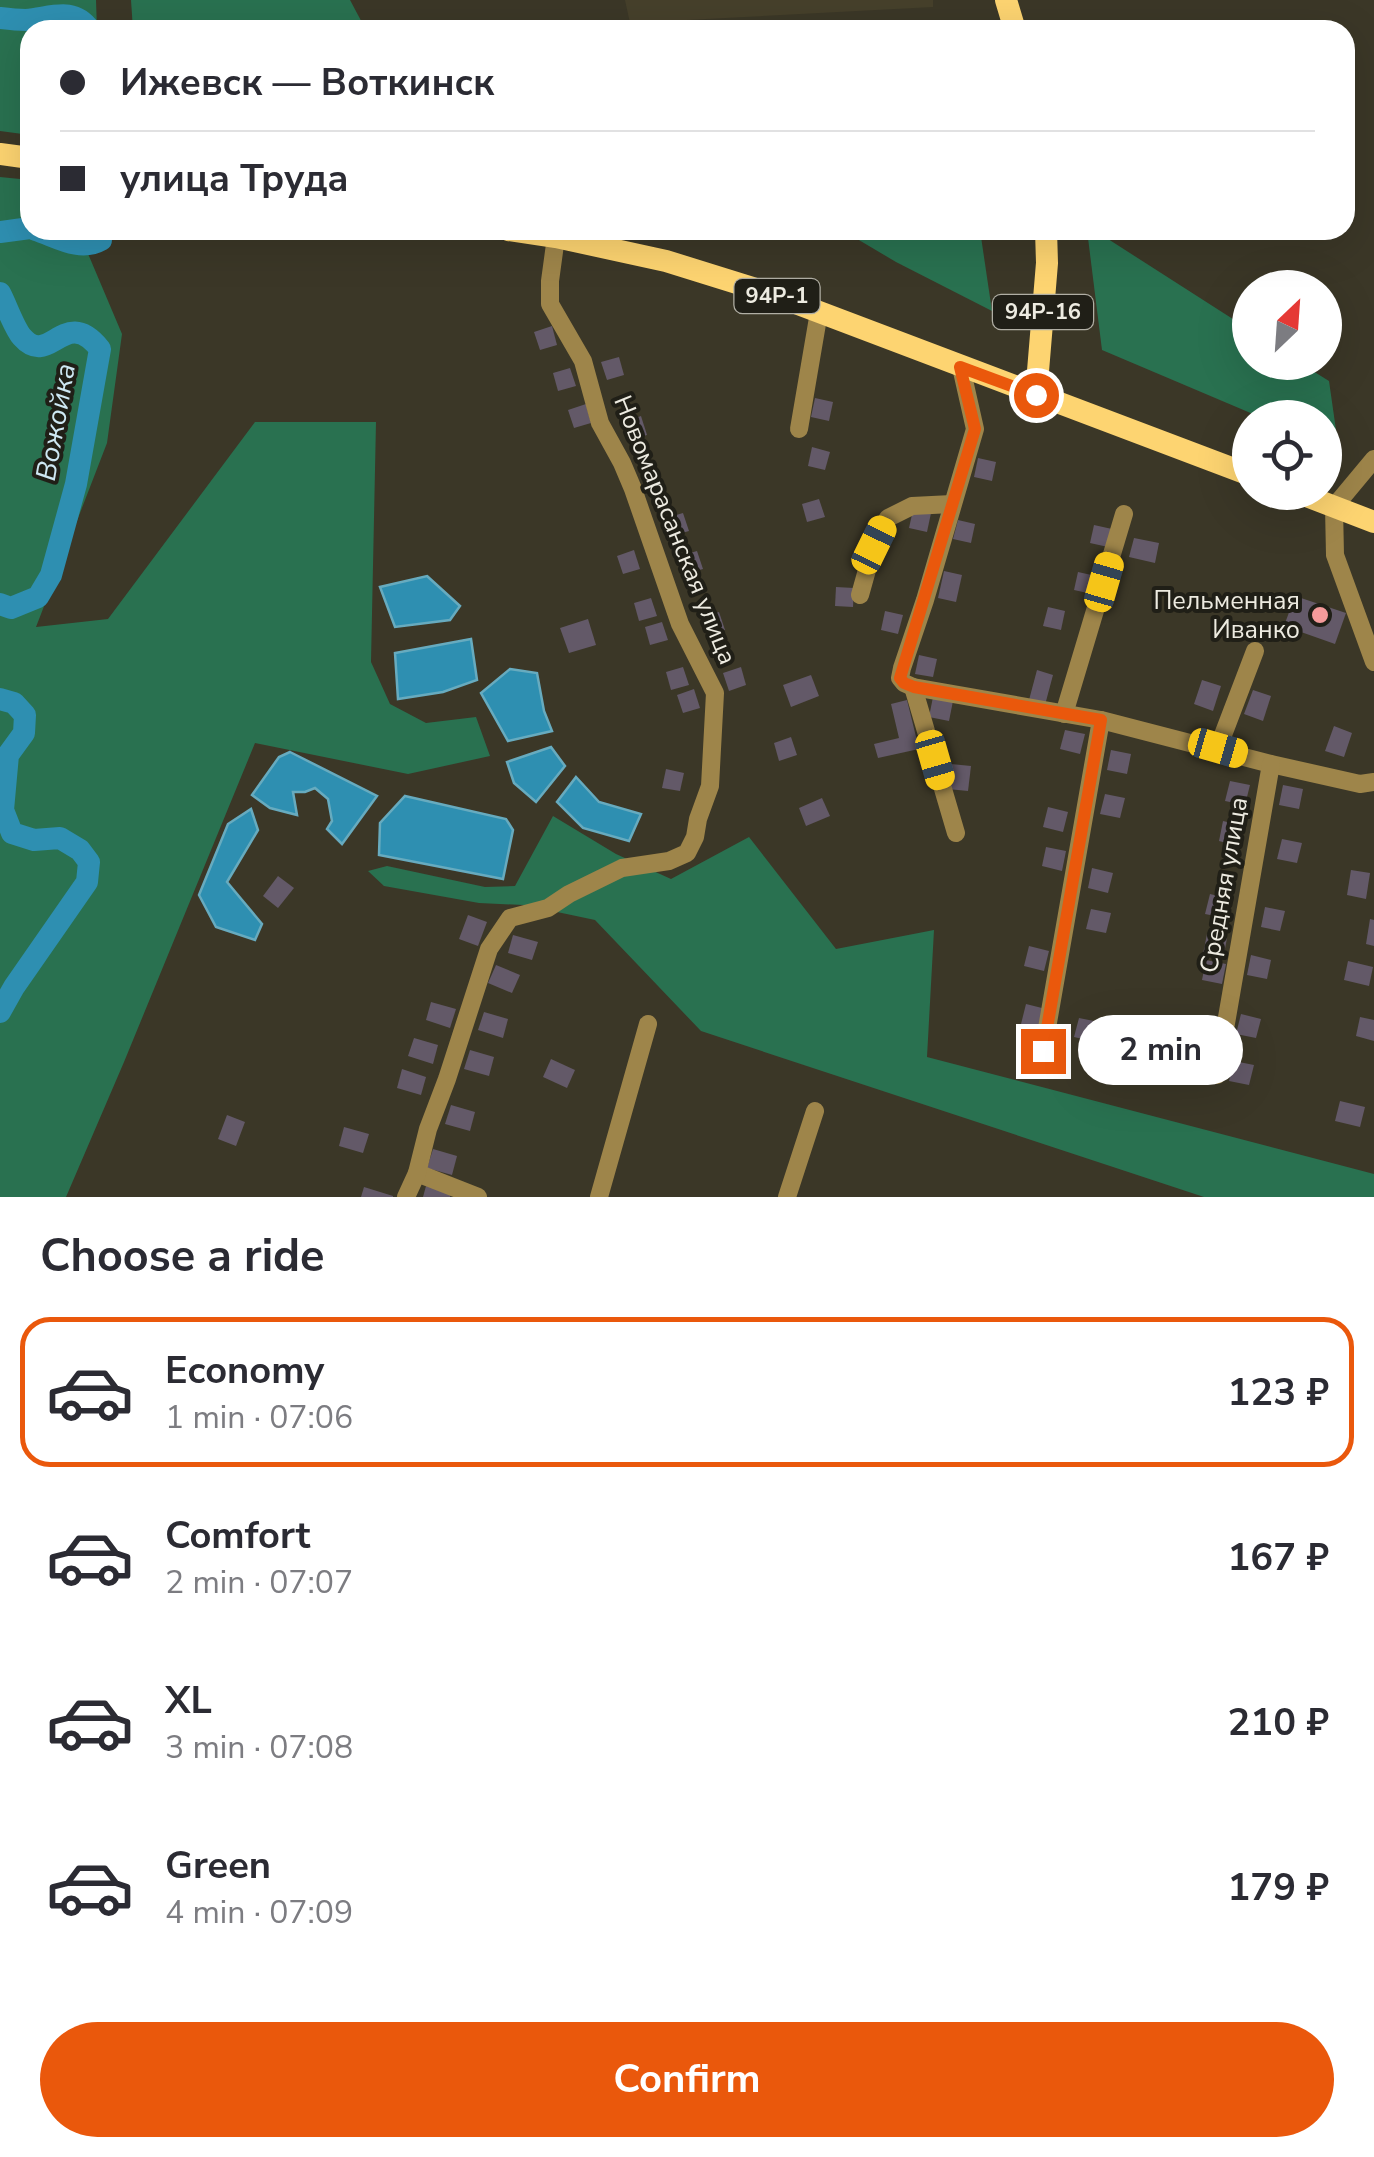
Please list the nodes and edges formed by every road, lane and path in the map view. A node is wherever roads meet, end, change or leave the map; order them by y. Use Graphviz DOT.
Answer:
graph roads {
  1 [pos="556,240"];
  2 [pos="565,240"];
  3 [pos="1046,240"];
  4 [pos="820,312"];
  5 [pos="960,367"];
  6 [pos="1036,395"];
  7 [pos="799,428"];
  8 [pos="1374,459"];
  9 [pos="1232,468"];
  10 [pos="1342,497"];
  11 [pos="952,504"];
  12 [pos="1334,510"];
  13 [pos="1342,510"];
  14 [pos="1124,514"];
  15 [pos="1374,522"];
  16 [pos="860,595"];
  17 [pos="1255,651"];
  18 [pos="1374,662"];
  19 [pos="907,683"];
  20 [pos="1064,714"];
  21 [pos="1101,720"];
  22 [pos="1218,748"];
  23 [pos="1271,764"];
  24 [pos="1374,782"];
  25 [pos="956,833"];
  26 [pos="648,1024"];
  27 [pos="1043,1051"];
  28 [pos="1217,1075"];
  29 [pos="815,1111"];
  30 [pos="417,1172"];
  31 [pos="406,1197"];
  32 [pos="478,1197"];
  33 [pos="599,1197"];
  34 [pos="787,1197"];
  1 -- 30 [label="street, Новомарасанская улица"];
  2 -- 4 [label="main road, 94Р-1"];
  3 -- 6 [label="main road, 94Р-16"];
  4 -- 5 [label="main road, 94Р-1"];
  4 -- 7 [label="street"];
  5 -- 6 [label="main road, 94Р-1"];
  5 -- 11 [label="street"];
  6 -- 9 [label="main road, 94Р-1"];
  8 -- 10 [label="street"];
  11 -- 16 [label="street"];
  11 -- 19 [label="street"];
  12 -- 18 [label="street"];
  13 -- 15 [label="main road"];
  14 -- 20 [label="street"];
  17 -- 22 [label="street"];
  19 -- 20 [label="street"];
  19 -- 25 [label="street"];
  20 -- 21 [label="street"];
  21 -- 22 [label="street"];
  21 -- 27 [label="street"];
  22 -- 23 [label="street"];
  23 -- 24 [label="street"];
  23 -- 28 [label="street, Средняя улица"];
  26 -- 33 [label="street"];
  29 -- 34 [label="street"];
  30 -- 31 [label="street, Новомарасанская улица"];
  30 -- 32 [label="street"];
}
